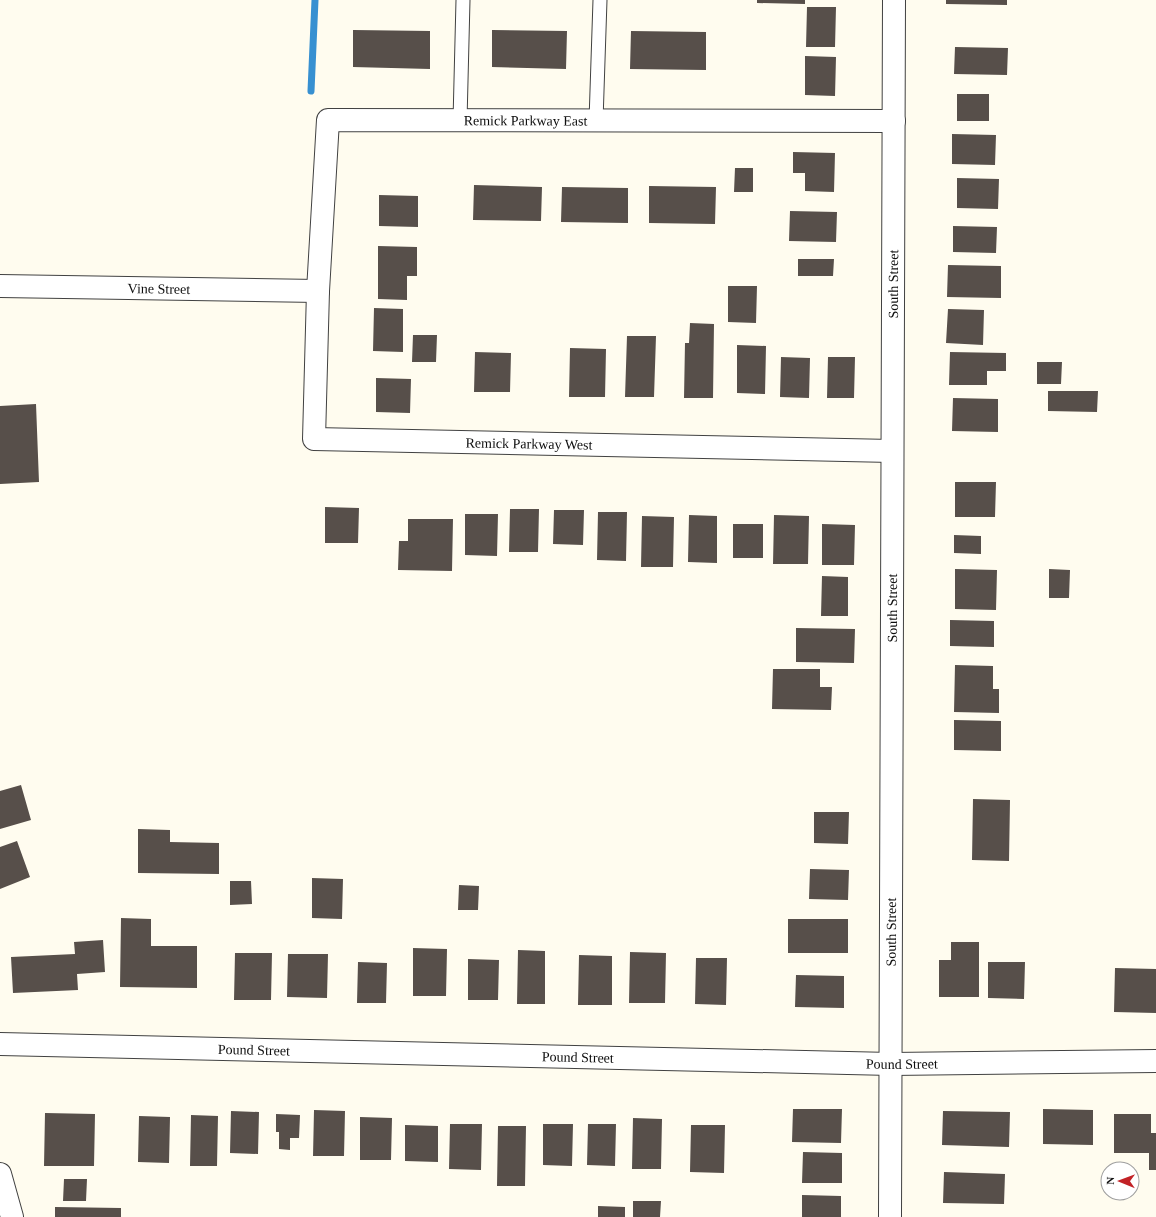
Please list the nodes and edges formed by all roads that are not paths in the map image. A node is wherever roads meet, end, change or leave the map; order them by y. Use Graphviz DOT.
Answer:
graph roads {
  1 [pos="463,0"];
  2 [pos="600,0"];
  3 [pos="894,0"];
  4 [pos="460,121"];
  5 [pos="596,121"];
  6 [pos="894,121"];
  7 [pos="0,286"];
  8 [pos="318,291"];
  9 [pos="892,451"];
  10 [pos="0,1044"];
  11 [pos="1156,1061"];
  12 [pos="891,1064"];
  13 [pos="0,1174"];
  14 [pos="12,1217"];
  15 [pos="890,1217"];
  1 -- 4 [label="lane"];
  2 -- 5 [label="lane"];
  3 -- 6 [label="street, South Street"];
  4 -- 5 [label="street, Remick Parkway East"];
  4 -- 8 [label="street, Remick Parkway East"];
  5 -- 6 [label="street, Remick Parkway East"];
  6 -- 9 [label="street, South Street"];
  7 -- 8 [label="street, Vine Street"];
  8 -- 9 [label="street, Remick Parkway West"];
  9 -- 12 [label="street, South Street"];
  10 -- 12 [label="street, Pound Street"];
  11 -- 12 [label="street, Pound Street"];
  12 -- 15 [label="street, South Street"];
  13 -- 14 [label="street"];
}
